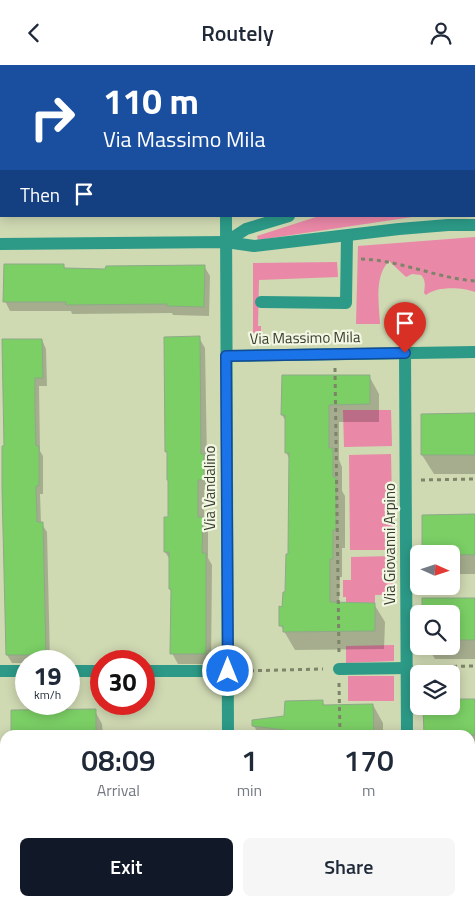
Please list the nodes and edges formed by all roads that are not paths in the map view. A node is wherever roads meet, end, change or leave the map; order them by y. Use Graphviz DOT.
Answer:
graph roads {
  1 [pos="226,217"];
  2 [pos="286,217"];
  3 [pos="475,225"];
  4 [pos="348,236"];
  5 [pos="226,242"];
  6 [pos="0,244"];
  7 [pos="261,302"];
  8 [pos="475,352"];
  9 [pos="405,353"];
  10 [pos="226,356"];
  11 [pos="407,668"];
  12 [pos="339,669"];
  13 [pos="0,671"];
  14 [pos="15,671"];
  15 [pos="155,671"];
  16 [pos="228,671"];
  17 [pos="228,730"];
  18 [pos="407,730"];
  1 -- 5 [label="street, Via Vandalino"];
  2 -- 5 [label="street"];
  3 -- 4 [label="street"];
  4 -- 5 [label="street"];
  4 -- 7 [label="street"];
  5 -- 6 [label="street"];
  5 -- 10 [label="street, Via Vandalino"];
  8 -- 9 [label="street, Via Massimo Mila"];
  9 -- 10 [label="street, Via Massimo Mila"];
  9 -- 11 [label="street, Via Giovanni Arpino"];
  10 -- 16 [label="street, Via Vandalino"];
  11 -- 12 [label="street"];
  11 -- 18 [label="street, Via Giovanni Arpino"];
  13 -- 14 [label="street"];
  15 -- 16 [label="street"];
  16 -- 17 [label="street, Via Vandalino"];
}
